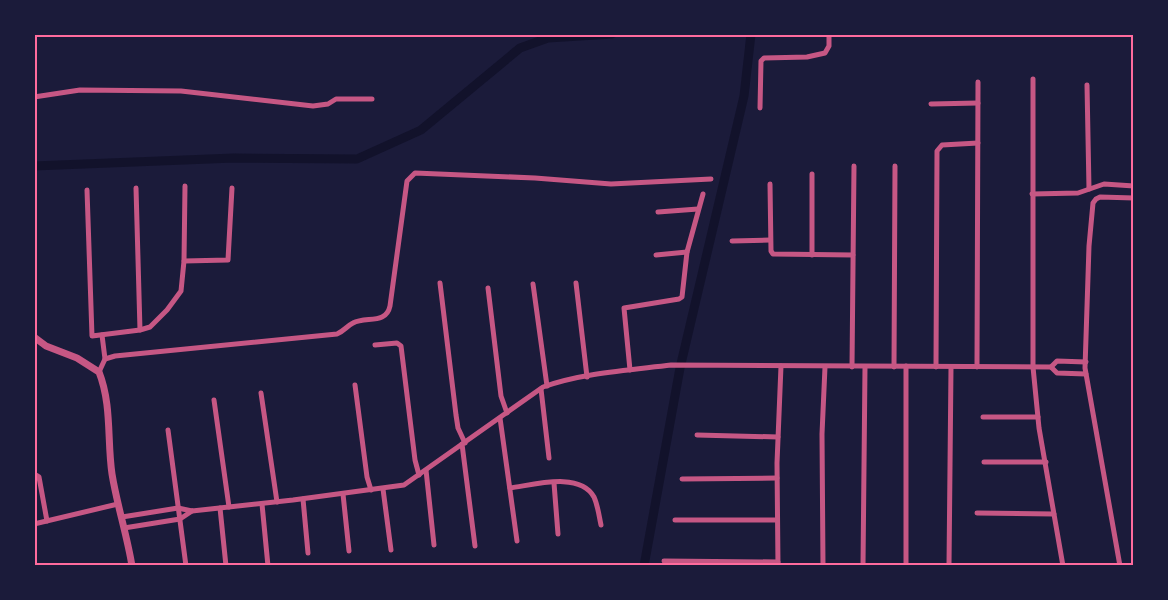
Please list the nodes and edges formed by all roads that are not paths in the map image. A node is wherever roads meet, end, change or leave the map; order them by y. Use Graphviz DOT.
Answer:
graph roads {
  1 [pos="829,34"];
  2 [pos="1033,80"];
  3 [pos="978,82"];
  4 [pos="1087,85"];
  5 [pos="34,97"];
  6 [pos="372,99"];
  7 [pos="978,103"];
  8 [pos="931,104"];
  9 [pos="760,108"];
  10 [pos="978,143"];
  11 [pos="854,166"];
  12 [pos="895,166"];
  13 [pos="812,174"];
  14 [pos="711,179"];
  15 [pos="770,184"];
  16 [pos="185,186"];
  17 [pos="1134,186"];
  18 [pos="136,188"];
  19 [pos="232,188"];
  20 [pos="1089,189"];
  21 [pos="87,190"];
  22 [pos="703,194"];
  23 [pos="1032,194"];
  24 [pos="1134,198"];
  25 [pos="698,209"];
  26 [pos="658,212"];
  27 [pos="770,240"];
  28 [pos="732,241"];
  29 [pos="687,252"];
  30 [pos="656,255"];
  31 [pos="812,255"];
  32 [pos="853,255"];
  33 [pos="184,261"];
  34 [pos="440,283"];
  35 [pos="576,284"];
  36 [pos="533,285"];
  37 [pos="488,288"];
  38 [pos="140,330"];
  39 [pos="102,335"];
  40 [pos="34,337"];
  41 [pos="375,345"];
  42 [pos="105,359"];
  43 [pos="1086,362"];
  44 [pos="780,366"];
  45 [pos="906,366"];
  46 [pos="825,367"];
  47 [pos="852,367"];
  48 [pos="865,367"];
  49 [pos="894,367"];
  50 [pos="936,367"];
  51 [pos="951,367"];
  52 [pos="977,367"];
  53 [pos="1033,367"];
  54 [pos="1051,367"];
  55 [pos="630,370"];
  56 [pos="99,372"];
  57 [pos="1086,374"];
  58 [pos="587,377"];
  59 [pos="354,385"];
  60 [pos="547,386"];
  61 [pos="541,389"];
  62 [pos="261,393"];
  63 [pos="214,400"];
  64 [pos="507,413"];
  65 [pos="982,417"];
  66 [pos="1038,417"];
  67 [pos="500,418"];
  68 [pos="168,430"];
  69 [pos="698,435"];
  70 [pos="778,437"];
  71 [pos="464,444"];
  72 [pos="549,458"];
  73 [pos="984,462"];
  74 [pos="1046,462"];
  75 [pos="426,470"];
  76 [pos="34,474"];
  77 [pos="420,475"];
  78 [pos="777,478"];
  79 [pos="682,479"];
  80 [pos="554,483"];
  81 [pos="510,488"];
  82 [pos="383,489"];
  83 [pos="371,490"];
  84 [pos="343,494"];
  85 [pos="303,499"];
  86 [pos="277,502"];
  87 [pos="118,504"];
  88 [pos="261,504"];
  89 [pos="229,507"];
  90 [pos="178,508"];
  91 [pos="220,508"];
  92 [pos="192,511"];
  93 [pos="977,513"];
  94 [pos="1054,514"];
  95 [pos="122,517"];
  96 [pos="180,519"];
  97 [pos="675,520"];
  98 [pos="777,520"];
  99 [pos="47,521"];
  100 [pos="34,524"];
  101 [pos="601,525"];
  102 [pos="124,528"];
  103 [pos="558,534"];
  104 [pos="517,541"];
  105 [pos="434,545"];
  106 [pos="475,546"];
  107 [pos="391,550"];
  108 [pos="349,551"];
  109 [pos="308,553"];
  110 [pos="664,561"];
  111 [pos="778,564"];
  112 [pos="132,566"];
  113 [pos="186,566"];
  114 [pos="226,566"];
  115 [pos="268,566"];
  116 [pos="823,566"];
  117 [pos="863,566"];
  118 [pos="906,566"];
  119 [pos="948,566"];
  120 [pos="1063,566"];
  121 [pos="1120,566"];
  1 -- 9 [label="street"];
  2 -- 23 [label="street"];
  3 -- 7 [label="street"];
  4 -- 20 [label="street"];
  5 -- 6 [label="street"];
  7 -- 8 [label="street"];
  7 -- 10 [label="street"];
  10 -- 50 [label="street"];
  10 -- 52 [label="street"];
  11 -- 32 [label="street"];
  12 -- 49 [label="street"];
  13 -- 31 [label="street"];
  14 -- 42 [label="street"];
  15 -- 27 [label="street"];
  16 -- 33 [label="street"];
  17 -- 20 [label="street"];
  18 -- 38 [label="street"];
  19 -- 33 [label="street"];
  20 -- 23 [label="street"];
  21 -- 39 [label="street"];
  22 -- 25 [label="street"];
  23 -- 53 [label="street"];
  24 -- 43 [label="street"];
  25 -- 26 [label="street"];
  25 -- 29 [label="street"];
  27 -- 28 [label="street"];
  27 -- 31 [label="street"];
  29 -- 30 [label="street"];
  29 -- 55 [label="street"];
  31 -- 32 [label="street"];
  32 -- 47 [label="street"];
  33 -- 38 [label="street"];
  34 -- 71 [label="street"];
  35 -- 58 [label="street"];
  36 -- 60 [label="street"];
  37 -- 64 [label="street"];
  38 -- 39 [label="street"];
  39 -- 42 [label="street"];
  40 -- 56 [label="street"];
  41 -- 77 [label="street"];
  42 -- 56 [label="street"];
  43 -- 54 [label="street"];
  43 -- 57 [label="street"];
  44 -- 46 [label="street"];
  44 -- 55 [label="street"];
  44 -- 70 [label="street"];
  45 -- 49 [label="street"];
  45 -- 50 [label="street"];
  45 -- 118 [label="street"];
  46 -- 47 [label="street"];
  46 -- 116 [label="street"];
  47 -- 48 [label="street"];
  48 -- 49 [label="street"];
  48 -- 117 [label="street"];
  50 -- 51 [label="street"];
  51 -- 52 [label="street"];
  51 -- 119 [label="street"];
  52 -- 53 [label="street"];
  53 -- 54 [label="street"];
  53 -- 66 [label="street"];
  54 -- 57 [label="street"];
  55 -- 58 [label="street"];
  56 -- 87 [label="street"];
  57 -- 121 [label="street"];
  58 -- 60 [label="street"];
  59 -- 83 [label="street"];
  60 -- 61 [label="street"];
  61 -- 64 [label="street"];
  61 -- 72 [label="street"];
  62 -- 86 [label="street"];
  63 -- 89 [label="street"];
  64 -- 67 [label="street"];
  65 -- 66 [label="street"];
  66 -- 74 [label="street"];
  67 -- 71 [label="street"];
  67 -- 81 [label="street"];
  68 -- 90 [label="street"];
  69 -- 70 [label="street"];
  70 -- 78 [label="street"];
  71 -- 75 [label="street"];
  71 -- 106 [label="street"];
  73 -- 74 [label="street"];
  74 -- 94 [label="street"];
  75 -- 77 [label="street"];
  75 -- 105 [label="street"];
  76 -- 99 [label="street"];
  77 -- 82 [label="street"];
  78 -- 79 [label="street"];
  78 -- 98 [label="street"];
  80 -- 81 [label="street"];
  80 -- 101 [label="street"];
  80 -- 103 [label="street"];
  81 -- 104 [label="street"];
  82 -- 83 [label="street"];
  82 -- 107 [label="street"];
  83 -- 84 [label="street"];
  84 -- 85 [label="street"];
  84 -- 108 [label="street"];
  85 -- 86 [label="street"];
  85 -- 109 [label="street"];
  86 -- 88 [label="street"];
  87 -- 95 [label="street"];
  87 -- 99 [label="street"];
  88 -- 89 [label="street"];
  88 -- 115 [label="street"];
  89 -- 91 [label="street"];
  90 -- 92 [label="street"];
  90 -- 95 [label="street"];
  90 -- 96 [label="street"];
  91 -- 92 [label="street"];
  91 -- 114 [label="street"];
  92 -- 96 [label="street"];
  93 -- 94 [label="street"];
  94 -- 120 [label="street"];
  95 -- 102 [label="street"];
  96 -- 102 [label="street"];
  96 -- 113 [label="street"];
  97 -- 98 [label="street"];
  98 -- 111 [label="street"];
  99 -- 100 [label="street"];
  102 -- 112 [label="street"];
  110 -- 111 [label="street"];
}
